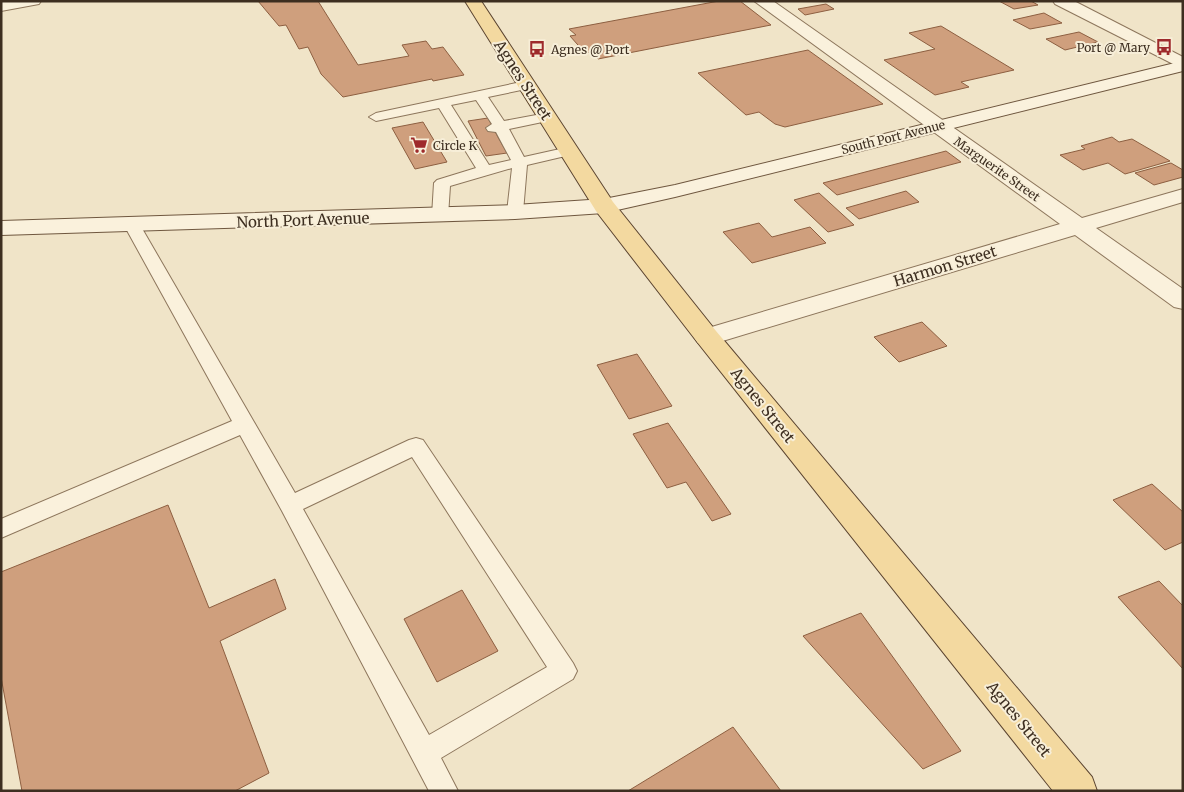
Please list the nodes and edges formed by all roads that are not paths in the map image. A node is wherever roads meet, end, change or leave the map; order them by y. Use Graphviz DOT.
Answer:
graph roads {
  1 [pos="473,1"];
  2 [pos="762,1"];
  3 [pos="1101,1"];
  4 [pos="20,2"];
  5 [pos="1066,4"];
  6 [pos="1,6"];
  7 [pos="1183,65"];
  8 [pos="526,85"];
  9 [pos="480,95"];
  10 [pos="443,103"];
  11 [pos="376,117"];
  12 [pos="547,118"];
  13 [pos="937,126"];
  14 [pos="500,133"];
  15 [pos="569,152"];
  16 [pos="520,162"];
  17 [pos="485,170"];
  18 [pos="1183,196"];
  19 [pos="604,206"];
  20 [pos="515,212"];
  21 [pos="440,216"];
  22 [pos="132,225"];
  23 [pos="1078,226"];
  24 [pos="1,228"];
  25 [pos="1183,302"];
  26 [pos="707,337"];
  27 [pos="246,424"];
  28 [pos="290,505"];
  29 [pos="1,530"];
  30 [pos="424,753"];
  31 [pos="444,791"];
  32 [pos="1078,791"];
  1 -- 8 [label="main road, Agnes Street"];
  2 -- 13 [label="street, Marguerite Street"];
  3 -- 5 [label="street"];
  4 -- 6 [label="street"];
  5 -- 7 [label="street"];
  7 -- 13 [label="street, South Port Avenue"];
  8 -- 9 [label="lane"];
  8 -- 12 [label="main road, Agnes Street"];
  9 -- 10 [label="lane"];
  9 -- 14 [label="lane"];
  10 -- 11 [label="lane"];
  10 -- 17 [label="lane"];
  12 -- 14 [label="lane"];
  12 -- 15 [label="main road, Agnes Street"];
  13 -- 19 [label="street, South Port Avenue"];
  13 -- 23 [label="street, Marguerite Street"];
  14 -- 16 [label="lane"];
  15 -- 16 [label="lane"];
  15 -- 19 [label="main road, Agnes Street"];
  16 -- 17 [label="lane"];
  16 -- 20 [label="lane"];
  17 -- 21 [label="lane"];
  18 -- 23 [label="street, Harmon Street"];
  19 -- 20 [label="street, North Port Avenue"];
  19 -- 26 [label="main road, Agnes Street"];
  20 -- 21 [label="street, North Port Avenue"];
  21 -- 22 [label="street, North Port Avenue"];
  22 -- 24 [label="street, North Port Avenue"];
  22 -- 27 [label="lane"];
  23 -- 25 [label="street, Marguerite Street"];
  23 -- 26 [label="street, Harmon Street"];
  26 -- 32 [label="main road, Agnes Street"];
  27 -- 28 [label="lane"];
  27 -- 29 [label="lane"];
  28 -- 30 [label="lane"];
  28 -- 30 [label="lane"];
  30 -- 31 [label="lane"];
}
